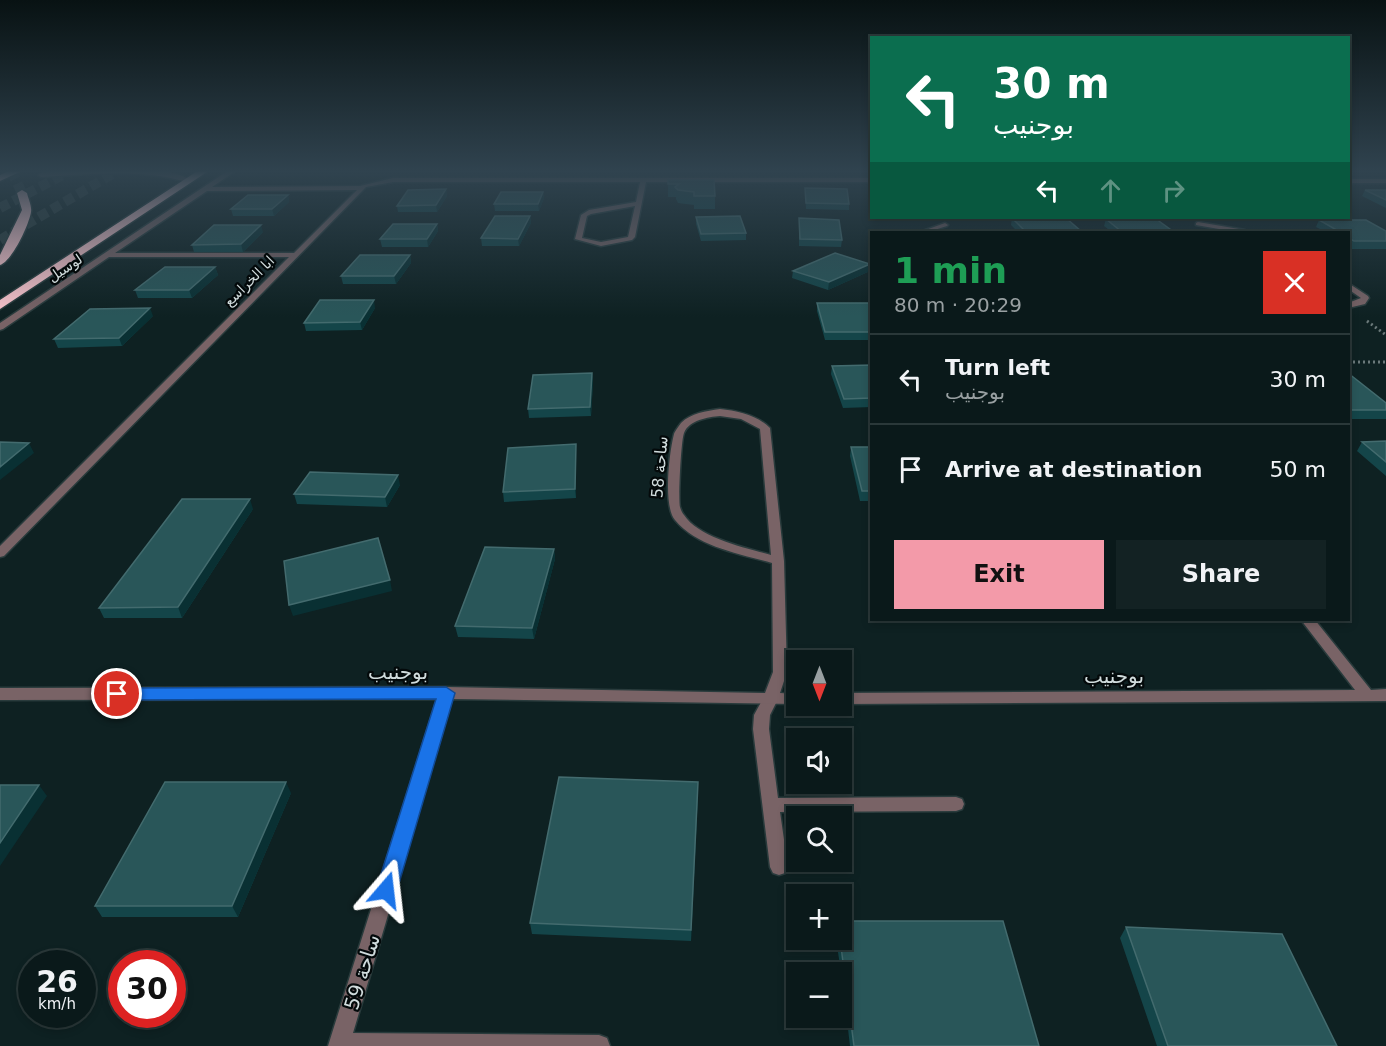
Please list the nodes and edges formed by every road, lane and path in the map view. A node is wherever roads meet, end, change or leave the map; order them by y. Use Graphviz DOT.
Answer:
graph roads {
  1 [pos="23,219"];
  2 [pos="132,219"];
  3 [pos="160,219"];
  4 [pos="329,219"];
  5 [pos="583,219"];
  6 [pos="636,219"];
  7 [pos="941,219"];
  8 [pos="1190,219"];
  9 [pos="1198,224"];
  10 [pos="945,225"];
  11 [pos="926,231"];
  12 [pos="950,231"];
  13 [pos="1208,231"];
  14 [pos="1239,231"];
  15 [pos="105,255"];
  16 [pos="293,255"];
  17 [pos="0,261"];
  18 [pos="1350,286"];
  19 [pos="0,305"];
  20 [pos="1350,305"];
  21 [pos="0,327"];
  22 [pos="1350,362"];
  23 [pos="1386,362"];
  24 [pos="0,553"];
  25 [pos="778,561"];
  26 [pos="1309,621"];
  27 [pos="446,693"];
  28 [pos="0,694"];
  29 [pos="1367,695"];
  30 [pos="1386,695"];
  31 [pos="770,699"];
  32 [pos="786,699"];
  33 [pos="852,699"];
  34 [pos="956,804"];
  35 [pos="771,805"];
  36 [pos="779,867"];
  37 [pos="340,1045"];
  38 [pos="599,1046"];
  1 -- 17 [label="highway"];
  2 -- 19 [label="highway"];
  3 -- 15 [label="street, لوسيل"];
  4 -- 16 [label="street, ابا الخراسع"];
  5 -- 6 [label="street"];
  7 -- 10 [label="street"];
  8 -- 9 [label="street"];
  9 -- 13 [label="street"];
  9 -- 14 [label="street"];
  10 -- 11 [label="street"];
  10 -- 12 [label="street"];
  15 -- 16 [label="street"];
  15 -- 21 [label="street, لوسيل"];
  16 -- 24 [label="street, ابا الخراسع"];
  18 -- 20 [label="street"];
  22 -- 23 [label="path"];
  25 -- 25 [label="street, ساحة 58"];
  25 -- 31 [label="street, ساحة 58"];
  26 -- 29 [label="street"];
  27 -- 28 [label="street, بوجنيب"];
  27 -- 31 [label="street, بوجنيب"];
  27 -- 37 [label="street, ساحة 59"];
  29 -- 30 [label="street, بوجنيب"];
  29 -- 33 [label="street, بوجنيب"];
  31 -- 32 [label="street, بوجنيب"];
  31 -- 35 [label="street, ساحة 58"];
  34 -- 35 [label="street"];
  35 -- 36 [label="street, ساحة 58"];
  37 -- 38 [label="street, ساحة 59"];
}
